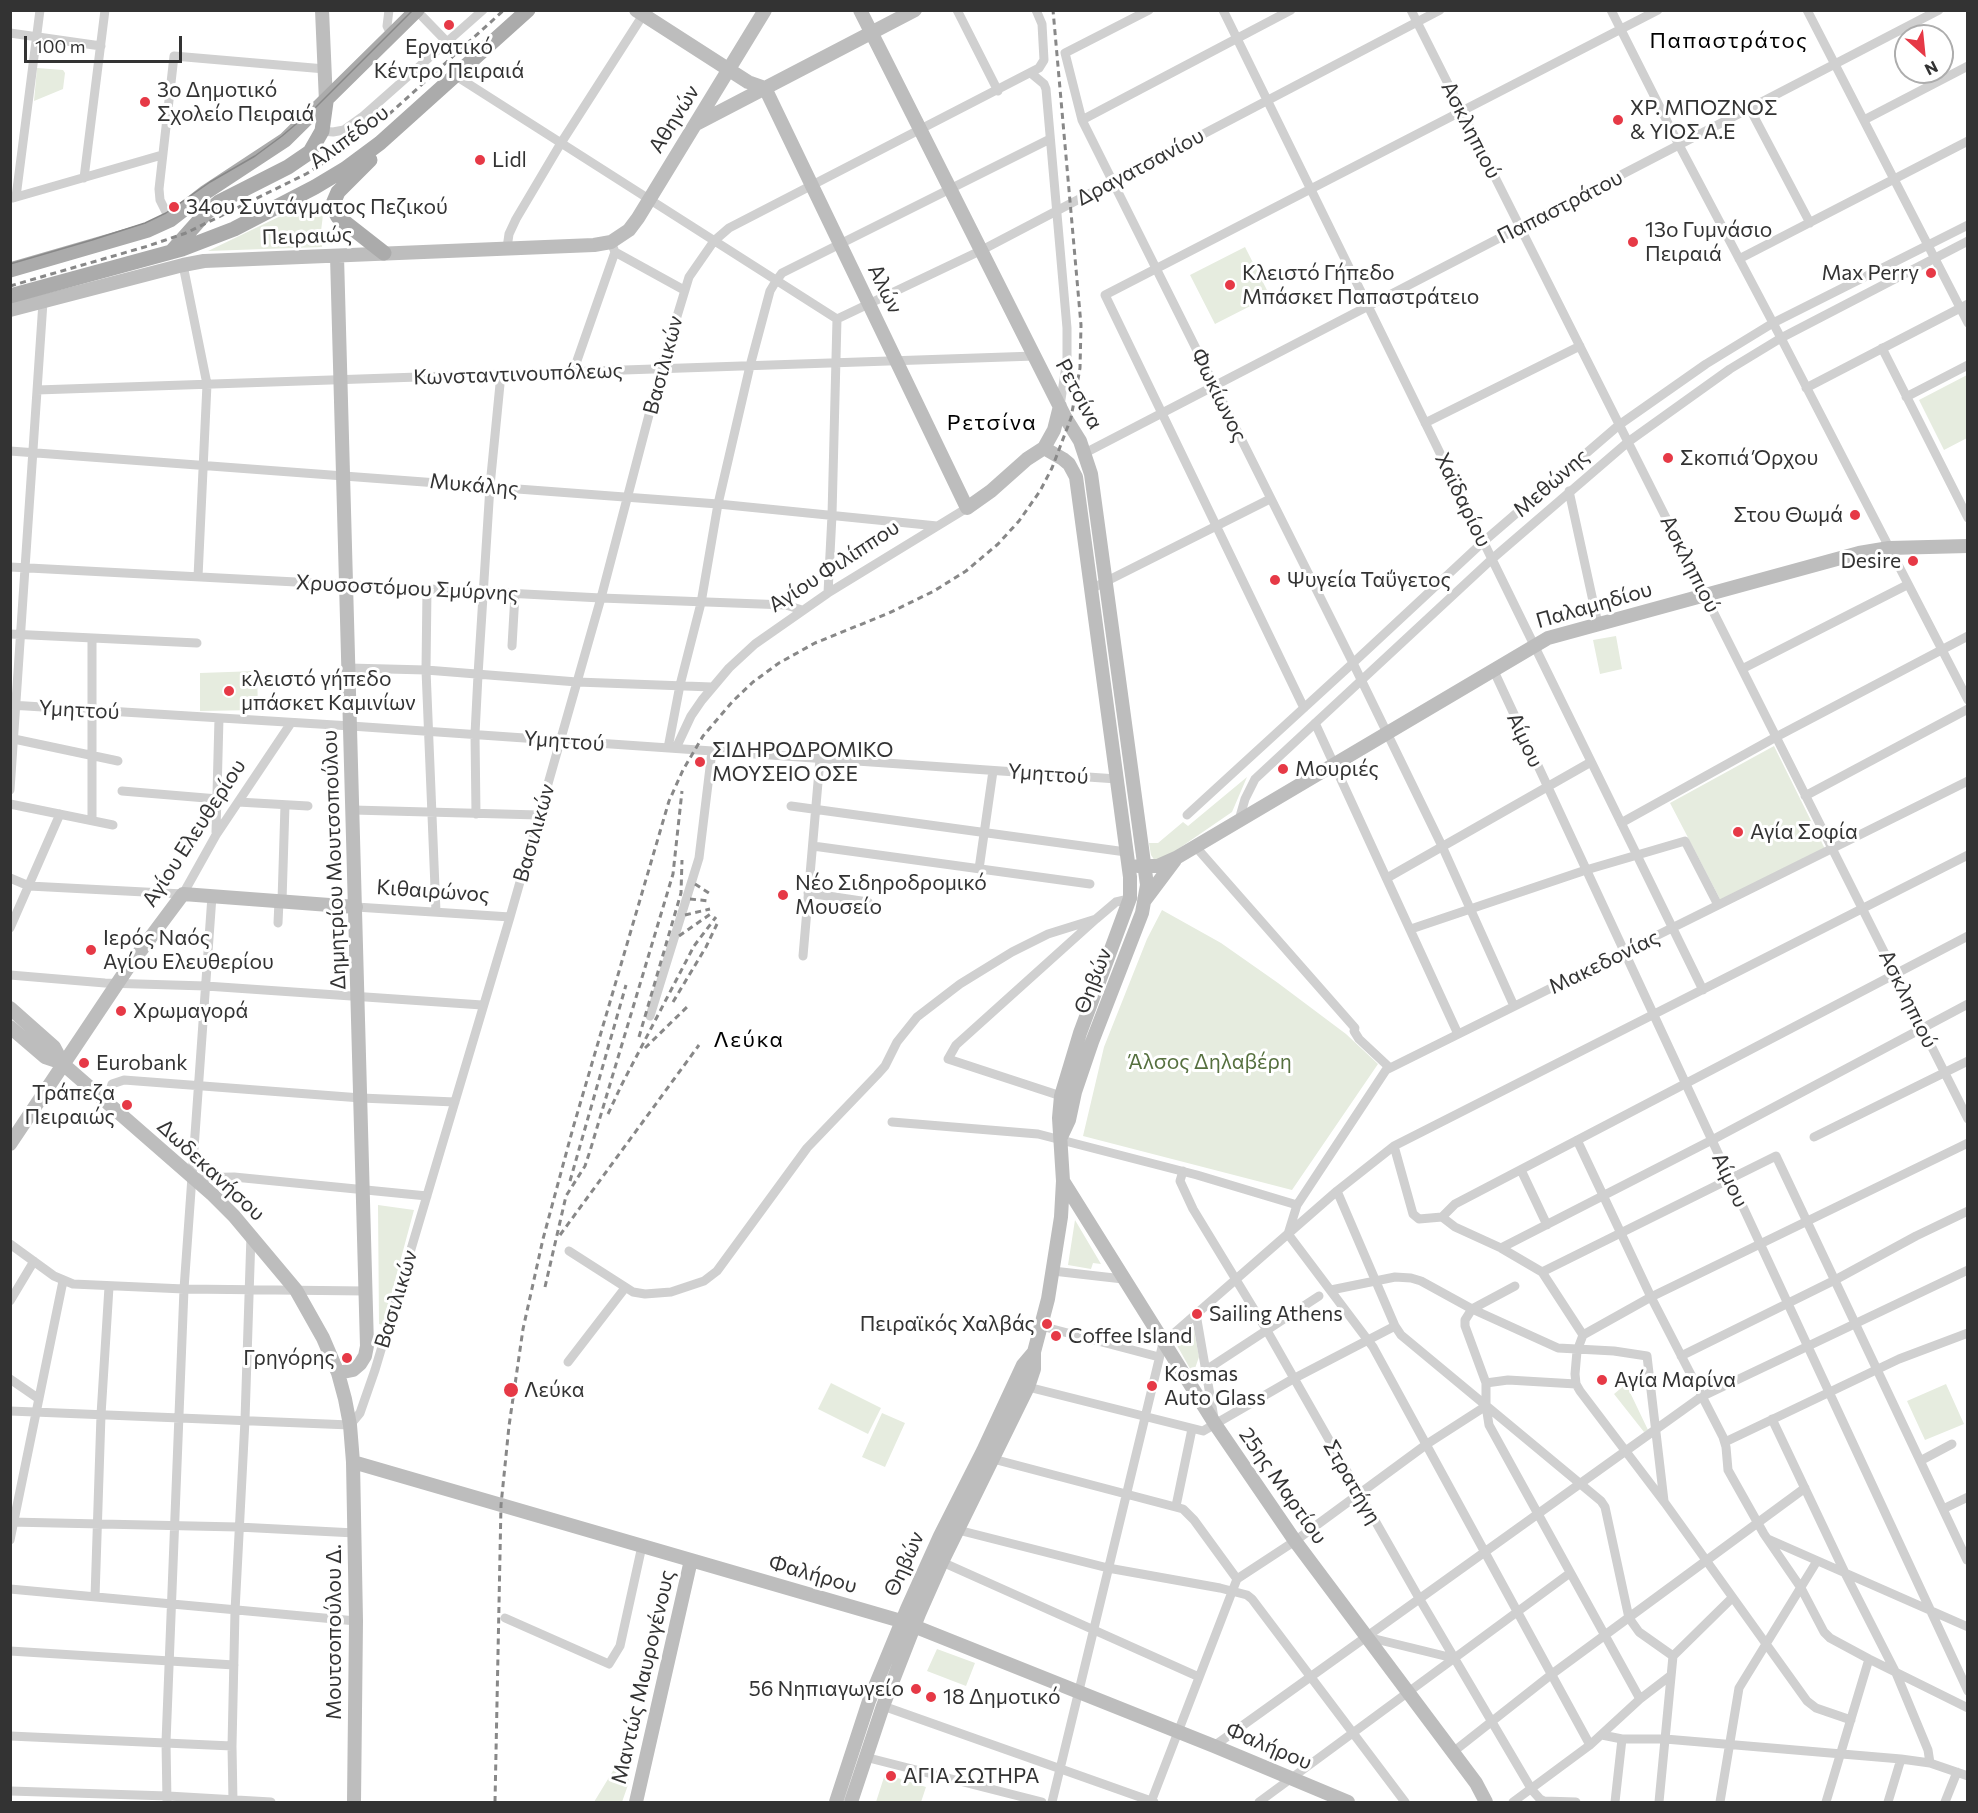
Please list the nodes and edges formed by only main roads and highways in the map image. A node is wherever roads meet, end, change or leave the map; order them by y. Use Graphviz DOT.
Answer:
graph roads {
  1 [pos="322,10"];
  2 [pos="528,10"];
  3 [pos="765,10"];
  4 [pos="860,10"];
  5 [pos="915,10"];
  6 [pos="417,11"];
  7 [pos="640,13"];
  8 [pos="872,32"];
  9 [pos="728,70"];
  10 [pos="765,88"];
  11 [pos="326,102"];
  12 [pos="409,119"];
  13 [pos="696,124"];
  14 [pos="613,247"];
  15 [pos="168,253"];
  16 [pos="384,253"];
  17 [pos="337,256"];
  18 [pos="10,270"];
  19 [pos="10,296"];
  20 [pos="10,310"];
  21 [pos="1060,406"];
  22 [pos="1044,448"];
  23 [pos="967,508"];
  24 [pos="1968,546"];
  25 [pos="1141,835"];
  26 [pos="1176,858"];
  27 [pos="1127,859"];
  28 [pos="1146,867"];
  29 [pos="183,894"];
  30 [pos="1145,900"];
  31 [pos="356,907"];
  32 [pos="10,1008"];
  33 [pos="10,1027"];
  34 [pos="61,1063"];
  35 [pos="1060,1139"];
  36 [pos="11,1143"];
  37 [pos="1063,1181"];
  38 [pos="1034,1352"];
  39 [pos="338,1373"];
  40 [pos="353,1462"];
  41 [pos="691,1560"];
  42 [pos="908,1624"];
  43 [pos="354,1803"];
  44 [pos="636,1803"];
  45 [pos="836,1803"];
  46 [pos="851,1803"];
  47 [pos="1348,1803"];
  48 [pos="1486,1803"];
  1 -- 11 [label="main road"];
  2 -- 12 [label="main road, Αλιπέδου"];
  3 -- 9 [label="main road, Αθηνών"];
  4 -- 8 [label="main road, Ρετσίνα"];
  5 -- 8 [label="main road"];
  6 -- 11 [label="main road"];
  7 -- 9 [label="main road"];
  8 -- 10 [label="main road"];
  8 -- 21 [label="main road, Ρετσίνα"];
  9 -- 10 [label="main road"];
  9 -- 13 [label="main road, Αθηνών"];
  10 -- 13 [label="main road"];
  10 -- 23 [label="main road, Αλών"];
  11 -- 15 [label="main road"];
  11 -- 18 [label="main road"];
  12 -- 15 [label="main road, Αλιπέδου"];
  12 -- 16 [label="main road"];
  13 -- 14 [label="main road, Αθηνών"];
  14 -- 16 [label="main road, Πειραιώς"];
  15 -- 19 [label="main road, Αλιπέδου"];
  16 -- 17 [label="main road, Πειραιώς"];
  17 -- 20 [label="main road, Πειραιώς"];
  17 -- 31 [label="main road, Δημητρίου Μουτσοπούλου"];
  21 -- 22 [label="main road"];
  21 -- 25 [label="main road, Ρετσίνα"];
  22 -- 23 [label="main road, Αγίου Φιλίππου"];
  22 -- 27 [label="main road"];
  24 -- 26 [label="main road, Παλαμηδίου"];
  25 -- 28 [label="main road, Θηβών"];
  26 -- 28 [label="main road, Παλαμηδίου"];
  26 -- 30 [label="main road, Παλαμηδίου"];
  27 -- 28 [label="main road, Παλαμηδίου"];
  27 -- 35 [label="main road, Θηβών"];
  28 -- 30 [label="main road, Θηβών"];
  29 -- 31 [label="main road, Κιθαιρώνος"];
  29 -- 34 [label="main road, Αγίου Ελευθερίου"];
  30 -- 35 [label="main road, Θηβών"];
  31 -- 39 [label="main road, Δημητρίου Μουτσοπούλου"];
  32 -- 34 [label="main road, Δωδεκανήσου"];
  33 -- 34 [label="main road, Δωδεκανήσου"];
  34 -- 36 [label="main road, Αγίου Ελευθερίου"];
  34 -- 39 [label="main road, Δωδεκανήσου"];
  35 -- 37 [label="main road, Θηβών"];
  37 -- 38 [label="main road, Θηβών"];
  37 -- 48 [label="main road, 25ης Μαρτίου"];
  38 -- 42 [label="main road, Θηβών"];
  38 -- 42 [label="main road, Θηβών"];
  39 -- 40 [label="main road, Δωδεκανήσου"];
  40 -- 41 [label="main road, Φαλήρου"];
  40 -- 43 [label="main road, Μουτσοπούλου Δ."];
  41 -- 42 [label="main road, Φαλήρου"];
  41 -- 44 [label="main road, Μαντώς Μαυρογένους"];
  42 -- 45 [label="main road, Θηβών"];
  42 -- 46 [label="main road, Θηβών"];
  42 -- 47 [label="main road, Φαλήρου"];
}
